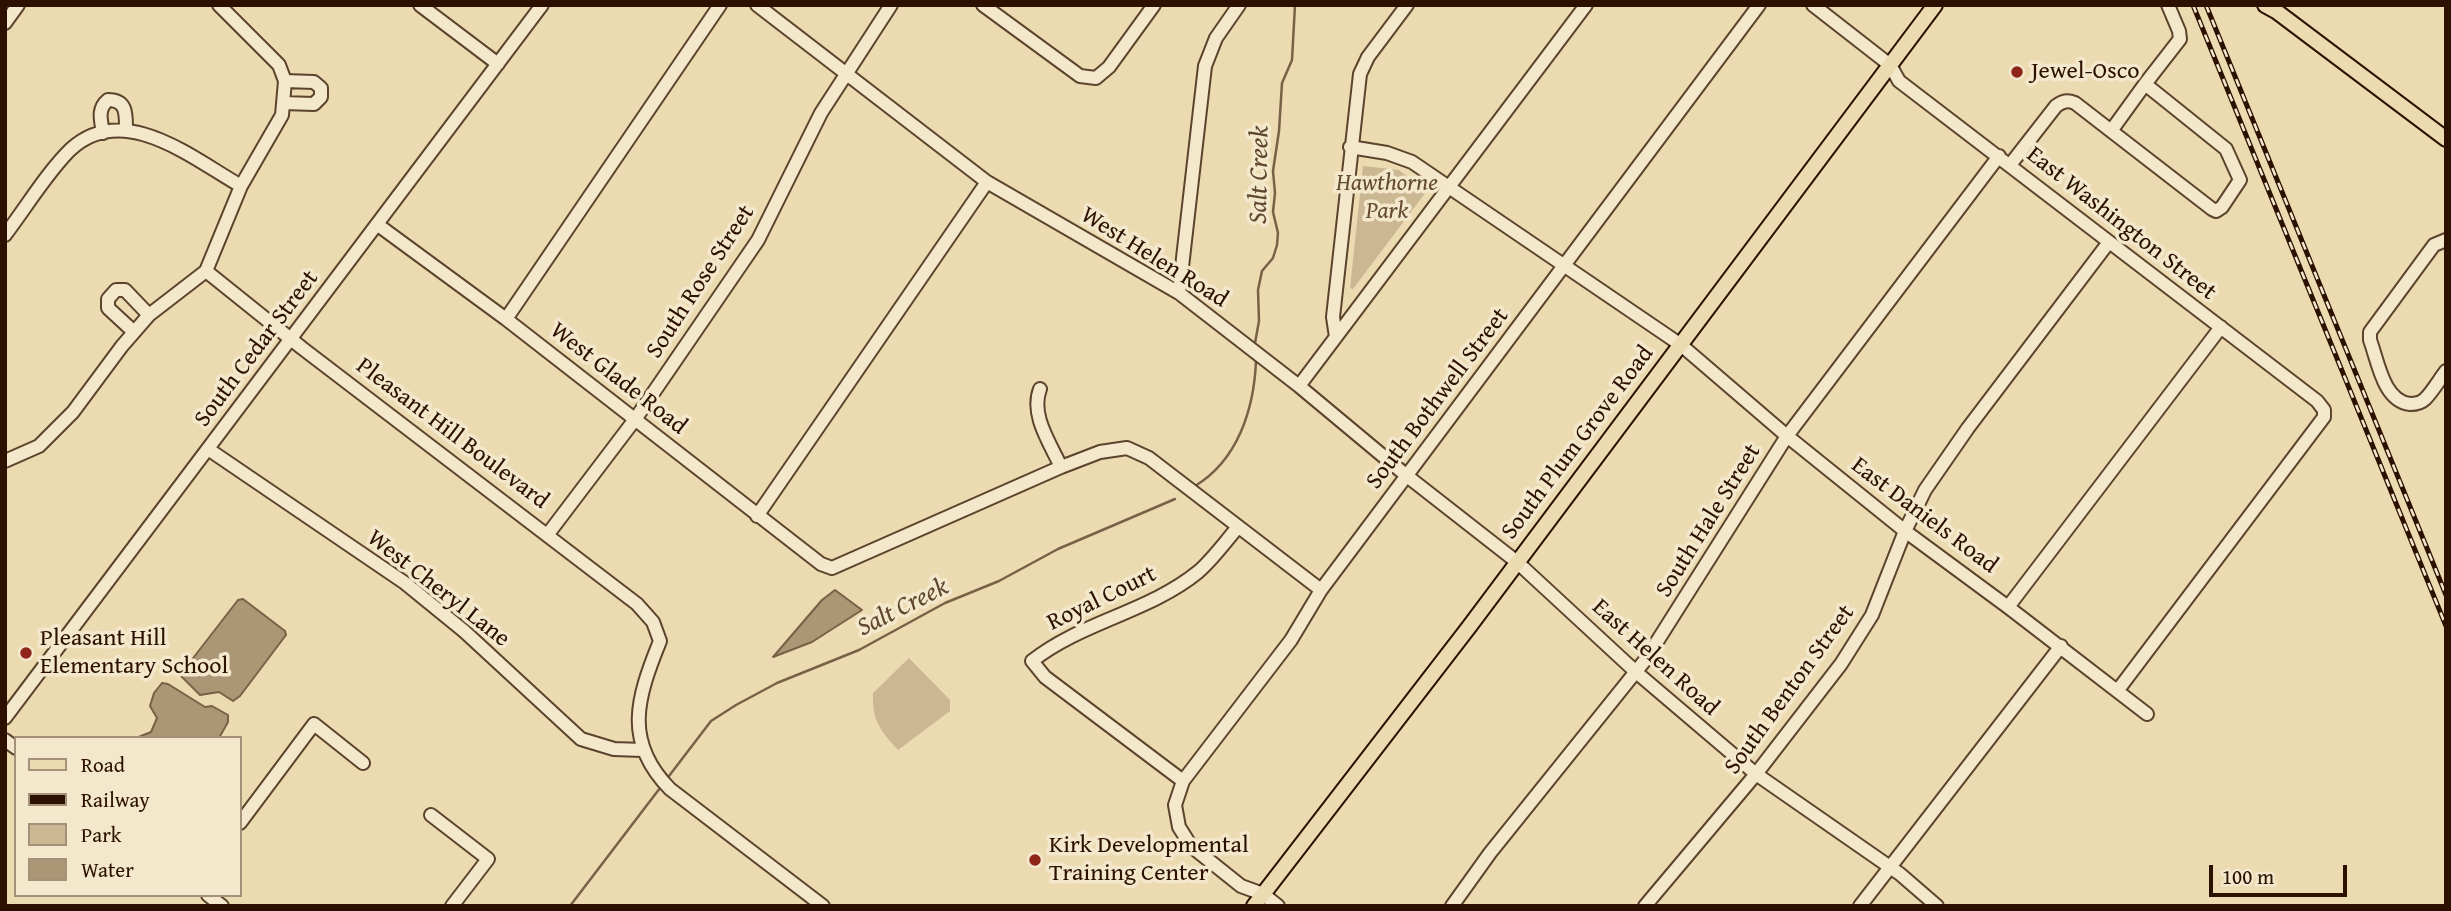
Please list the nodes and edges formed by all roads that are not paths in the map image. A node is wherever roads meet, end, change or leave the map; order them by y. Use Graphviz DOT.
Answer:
graph roads {
  1 [pos="18,5"];
  2 [pos="219,5"];
  3 [pos="420,5"];
  4 [pos="542,5"];
  5 [pos="720,5"];
  6 [pos="757,5"];
  7 [pos="891,5"];
  8 [pos="983,5"];
  9 [pos="1154,5"];
  10 [pos="1407,5"];
  11 [pos="1586,5"];
  12 [pos="1759,5"];
  13 [pos="1813,5"];
  14 [pos="1935,5"];
  15 [pos="2168,5"];
  16 [pos="1234,7"];
  17 [pos="2273,7"];
  18 [pos="5,23"];
  19 [pos="498,64"];
  20 [pos="1890,65"];
  21 [pos="845,74"];
  22 [pos="285,81"];
  23 [pos="2145,84"];
  24 [pos="283,103"];
  25 [pos="126,130"];
  26 [pos="2111,131"];
  27 [pos="103,132"];
  28 [pos="2446,139"];
  29 [pos="1350,147"];
  30 [pos="1999,156"];
  31 [pos="2010,165"];
  32 [pos="987,182"];
  33 [pos="241,186"];
  34 [pos="1449,189"];
  35 [pos="377,225"];
  36 [pos="5,235"];
  37 [pos="2446,240"];
  38 [pos="2109,242"];
  39 [pos="1564,265"];
  40 [pos="206,271"];
  41 [pos="1179,293"];
  42 [pos="149,315"];
  43 [pos="506,319"];
  44 [pos="2221,327"];
  45 [pos="134,332"];
  46 [pos="1336,337"];
  47 [pos="291,339"];
  48 [pos="1681,345"];
  49 [pos="2446,371"];
  50 [pos="1299,386"];
  51 [pos="1040,389"];
  52 [pos="636,418"];
  53 [pos="1787,436"];
  54 [pos="208,449"];
  55 [pos="5,461"];
  56 [pos="1061,467"];
  57 [pos="1407,476"];
  58 [pos="757,516"];
  59 [pos="1237,527"];
  60 [pos="1905,531"];
  61 [pos="548,534"];
  62 [pos="1517,562"];
  63 [pos="1321,590"];
  64 [pos="2008,607"];
  65 [pos="2061,646"];
  66 [pos="1636,672"];
  67 [pos="2118,690"];
  68 [pos="2147,714"];
  69 [pos="5,718"];
  70 [pos="642,750"];
  71 [pos="363,763"];
  72 [pos="1756,774"];
  73 [pos="1183,781"];
  74 [pos="431,815"];
  75 [pos="242,820"];
  76 [pos="1890,867"];
  77 [pos="1259,900"];
  78 [pos="452,906"];
  79 [pos="823,906"];
  80 [pos="1278,906"];
  81 [pos="1452,906"];
  82 [pos="1645,906"];
  83 [pos="1860,906"];
  84 [pos="1937,906"];
  1 -- 18 [label="street"];
  2 -- 22 [label="street"];
  3 -- 19 [label="street"];
  4 -- 19 [label="street, South Cedar Street"];
  5 -- 43 [label="street"];
  6 -- 21 [label="street, West Helen Road"];
  7 -- 21 [label="street, South Rose Street"];
  8 -- 9 [label="street"];
  10 -- 29 [label="street"];
  11 -- 34 [label="street"];
  12 -- 39 [label="street, South Bothwell Street"];
  13 -- 20 [label="street, East Washington Street"];
  14 -- 20 [label="main road, South Plum Grove Road"];
  15 -- 23 [label="street"];
  16 -- 41 [label="street"];
  17 -- 28 [label="main road"];
  19 -- 35 [label="street, South Cedar Street"];
  20 -- 30 [label="street, East Washington Street"];
  20 -- 48 [label="main road, South Plum Grove Road"];
  21 -- 32 [label="street, West Helen Road"];
  21 -- 52 [label="street, South Rose Street"];
  22 -- 24 [label="street"];
  22 -- 24 [label="street"];
  23 -- 26 [label="street"];
  23 -- 26 [label="street"];
  24 -- 33 [label="street"];
  25 -- 27 [label="street"];
  25 -- 27 [label="street"];
  25 -- 33 [label="street"];
  26 -- 31 [label="street"];
  27 -- 36 [label="street"];
  29 -- 34 [label="street, East Daniels Road"];
  29 -- 46 [label="street"];
  30 -- 31 [label="street, East Washington Street"];
  30 -- 53 [label="street, South Hale Street"];
  31 -- 38 [label="street, East Washington Street"];
  32 -- 41 [label="street, West Helen Road"];
  32 -- 58 [label="street"];
  33 -- 40 [label="street"];
  34 -- 39 [label="street, East Daniels Road"];
  34 -- 46 [label="street"];
  35 -- 43 [label="street, West Glade Road"];
  35 -- 47 [label="street, South Cedar Street"];
  37 -- 49 [label="street"];
  38 -- 44 [label="street, East Washington Street"];
  38 -- 60 [label="street, South Benton Street"];
  39 -- 48 [label="street, East Daniels Road"];
  39 -- 57 [label="street, South Bothwell Street"];
  40 -- 42 [label="street"];
  40 -- 47 [label="street, Pleasant Hill Boulevard"];
  41 -- 50 [label="street, West Helen Road"];
  42 -- 45 [label="street"];
  42 -- 45 [label="street"];
  43 -- 52 [label="street, West Glade Road"];
  44 -- 64 [label="street"];
  44 -- 67 [label="street, East Washington Street"];
  45 -- 55 [label="street"];
  46 -- 50 [label="street"];
  47 -- 54 [label="street, South Cedar Street"];
  47 -- 61 [label="street, Pleasant Hill Boulevard"];
  48 -- 53 [label="street, East Daniels Road"];
  48 -- 62 [label="main road, South Plum Grove Road"];
  50 -- 57 [label="street, West Helen Road"];
  51 -- 56 [label="street"];
  52 -- 58 [label="street, West Glade Road"];
  52 -- 61 [label="street, South Rose Street"];
  53 -- 60 [label="street, East Daniels Road"];
  53 -- 66 [label="street, South Hale Street"];
  54 -- 69 [label="street, South Cedar Street"];
  54 -- 70 [label="street, West Cheryl Lane"];
  56 -- 58 [label="street, West Glade Road"];
  56 -- 59 [label="street"];
  57 -- 62 [label="street, West Helen Road"];
  57 -- 63 [label="street, South Bothwell Street"];
  59 -- 63 [label="street"];
  59 -- 73 [label="street, Royal Court"];
  60 -- 64 [label="street, East Daniels Road"];
  60 -- 72 [label="street, South Benton Street"];
  61 -- 70 [label="street, Pleasant Hill Boulevard"];
  62 -- 66 [label="street, East Helen Road"];
  62 -- 77 [label="main road, South Plum Grove Road"];
  63 -- 73 [label="street, South Bothwell Street"];
  64 -- 65 [label="street, East Daniels Road"];
  65 -- 67 [label="street, East Daniels Road"];
  65 -- 76 [label="street"];
  66 -- 72 [label="street, East Helen Road"];
  66 -- 81 [label="street, South Hale Street"];
  67 -- 68 [label="street, East Daniels Road"];
  70 -- 79 [label="street, Pleasant Hill Boulevard"];
  71 -- 75 [label="street"];
  72 -- 76 [label="street, East Helen Road"];
  72 -- 82 [label="street, South Benton Street"];
  73 -- 77 [label="street, South Bothwell Street"];
  74 -- 78 [label="street"];
  76 -- 83 [label="street"];
  76 -- 84 [label="street, East Helen Road"];
  77 -- 80 [label="street"];
}
